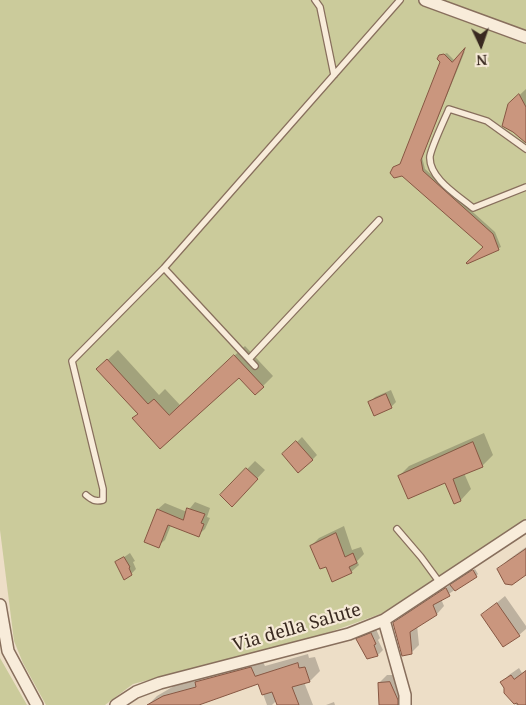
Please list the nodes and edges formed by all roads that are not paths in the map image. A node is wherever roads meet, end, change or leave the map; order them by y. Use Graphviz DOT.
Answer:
graph roads {
  1 [pos="315,0"];
  2 [pos="400,0"];
  3 [pos="424,0"];
  4 [pos="526,37"];
  5 [pos="334,75"];
  6 [pos="526,149"];
  7 [pos="526,187"];
  8 [pos="379,220"];
  9 [pos="164,268"];
  10 [pos="249,359"];
  11 [pos="255,366"];
  12 [pos="86,495"];
  13 [pos="526,526"];
  14 [pos="396,529"];
  15 [pos="440,583"];
  16 [pos="0,605"];
  17 [pos="384,620"];
  18 [pos="37,705"];
  19 [pos="116,705"];
  20 [pos="405,705"];
  1 -- 5 [label="lane"];
  2 -- 5 [label="lane"];
  3 -- 4 [label="street"];
  5 -- 9 [label="lane"];
  6 -- 7 [label="lane"];
  8 -- 10 [label="lane"];
  9 -- 10 [label="lane"];
  9 -- 12 [label="lane"];
  10 -- 11 [label="lane"];
  13 -- 15 [label="street, Via della Salute"];
  14 -- 15 [label="lane"];
  15 -- 17 [label="street, Via della Salute"];
  16 -- 18 [label="street"];
  17 -- 19 [label="street, Via della Salute"];
  17 -- 20 [label="street"];
}
